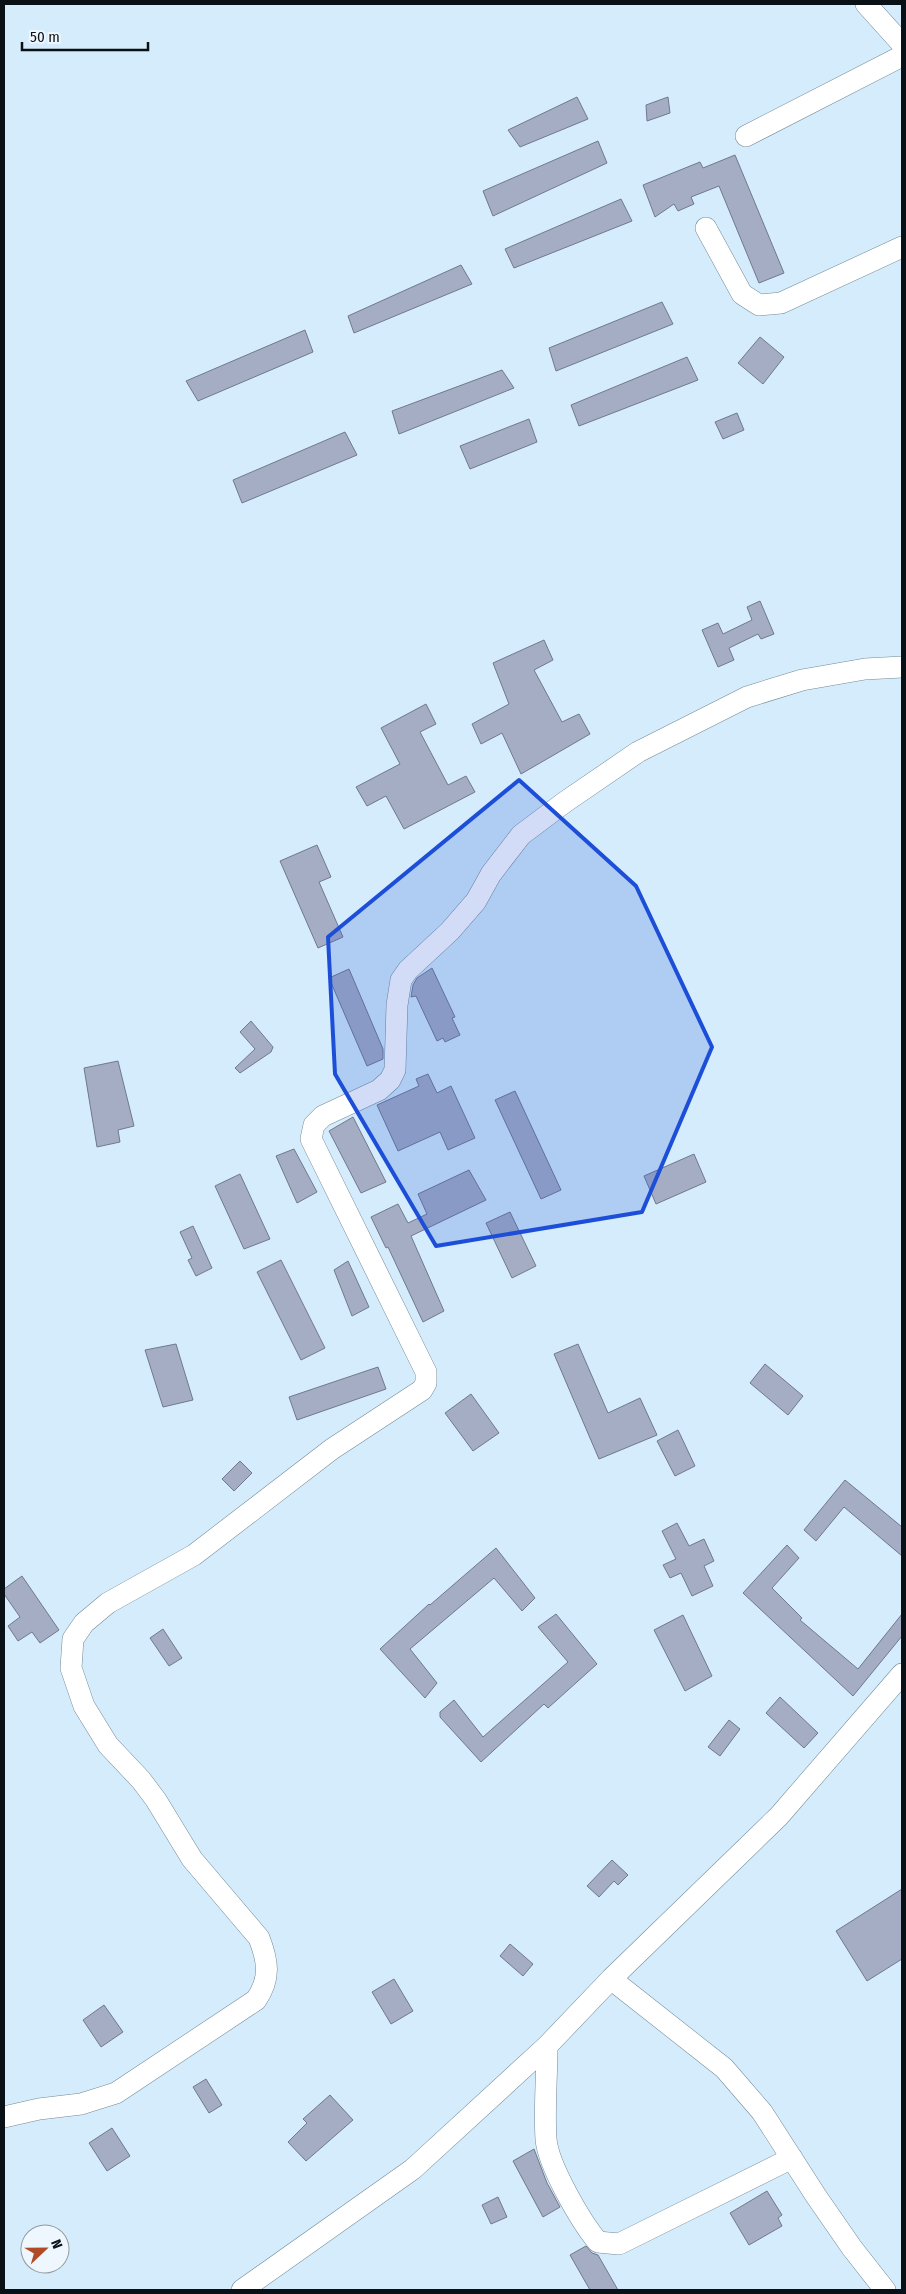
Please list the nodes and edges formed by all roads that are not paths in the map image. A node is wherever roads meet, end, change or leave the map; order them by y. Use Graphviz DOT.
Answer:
graph roads {
  1 [pos="866,4"];
  2 [pos="902,44"];
  3 [pos="902,56"];
  4 [pos="746,136"];
  5 [pos="706,228"];
  6 [pos="902,247"];
  7 [pos="902,667"];
  8 [pos="902,1674"];
  9 [pos="611,1980"];
  10 [pos="547,2046"];
  11 [pos="4,2117"];
  12 [pos="792,2158"];
  13 [pos="242,2290"];
  14 [pos="885,2290"];
  1 -- 2 [label="street"];
  3 -- 4 [label="street"];
  5 -- 6 [label="street"];
  7 -- 11 [label="street"];
  8 -- 9 [label="street"];
  9 -- 10 [label="street"];
  9 -- 12 [label="street"];
  10 -- 12 [label="street"];
  10 -- 13 [label="street"];
  12 -- 14 [label="street"];
}
